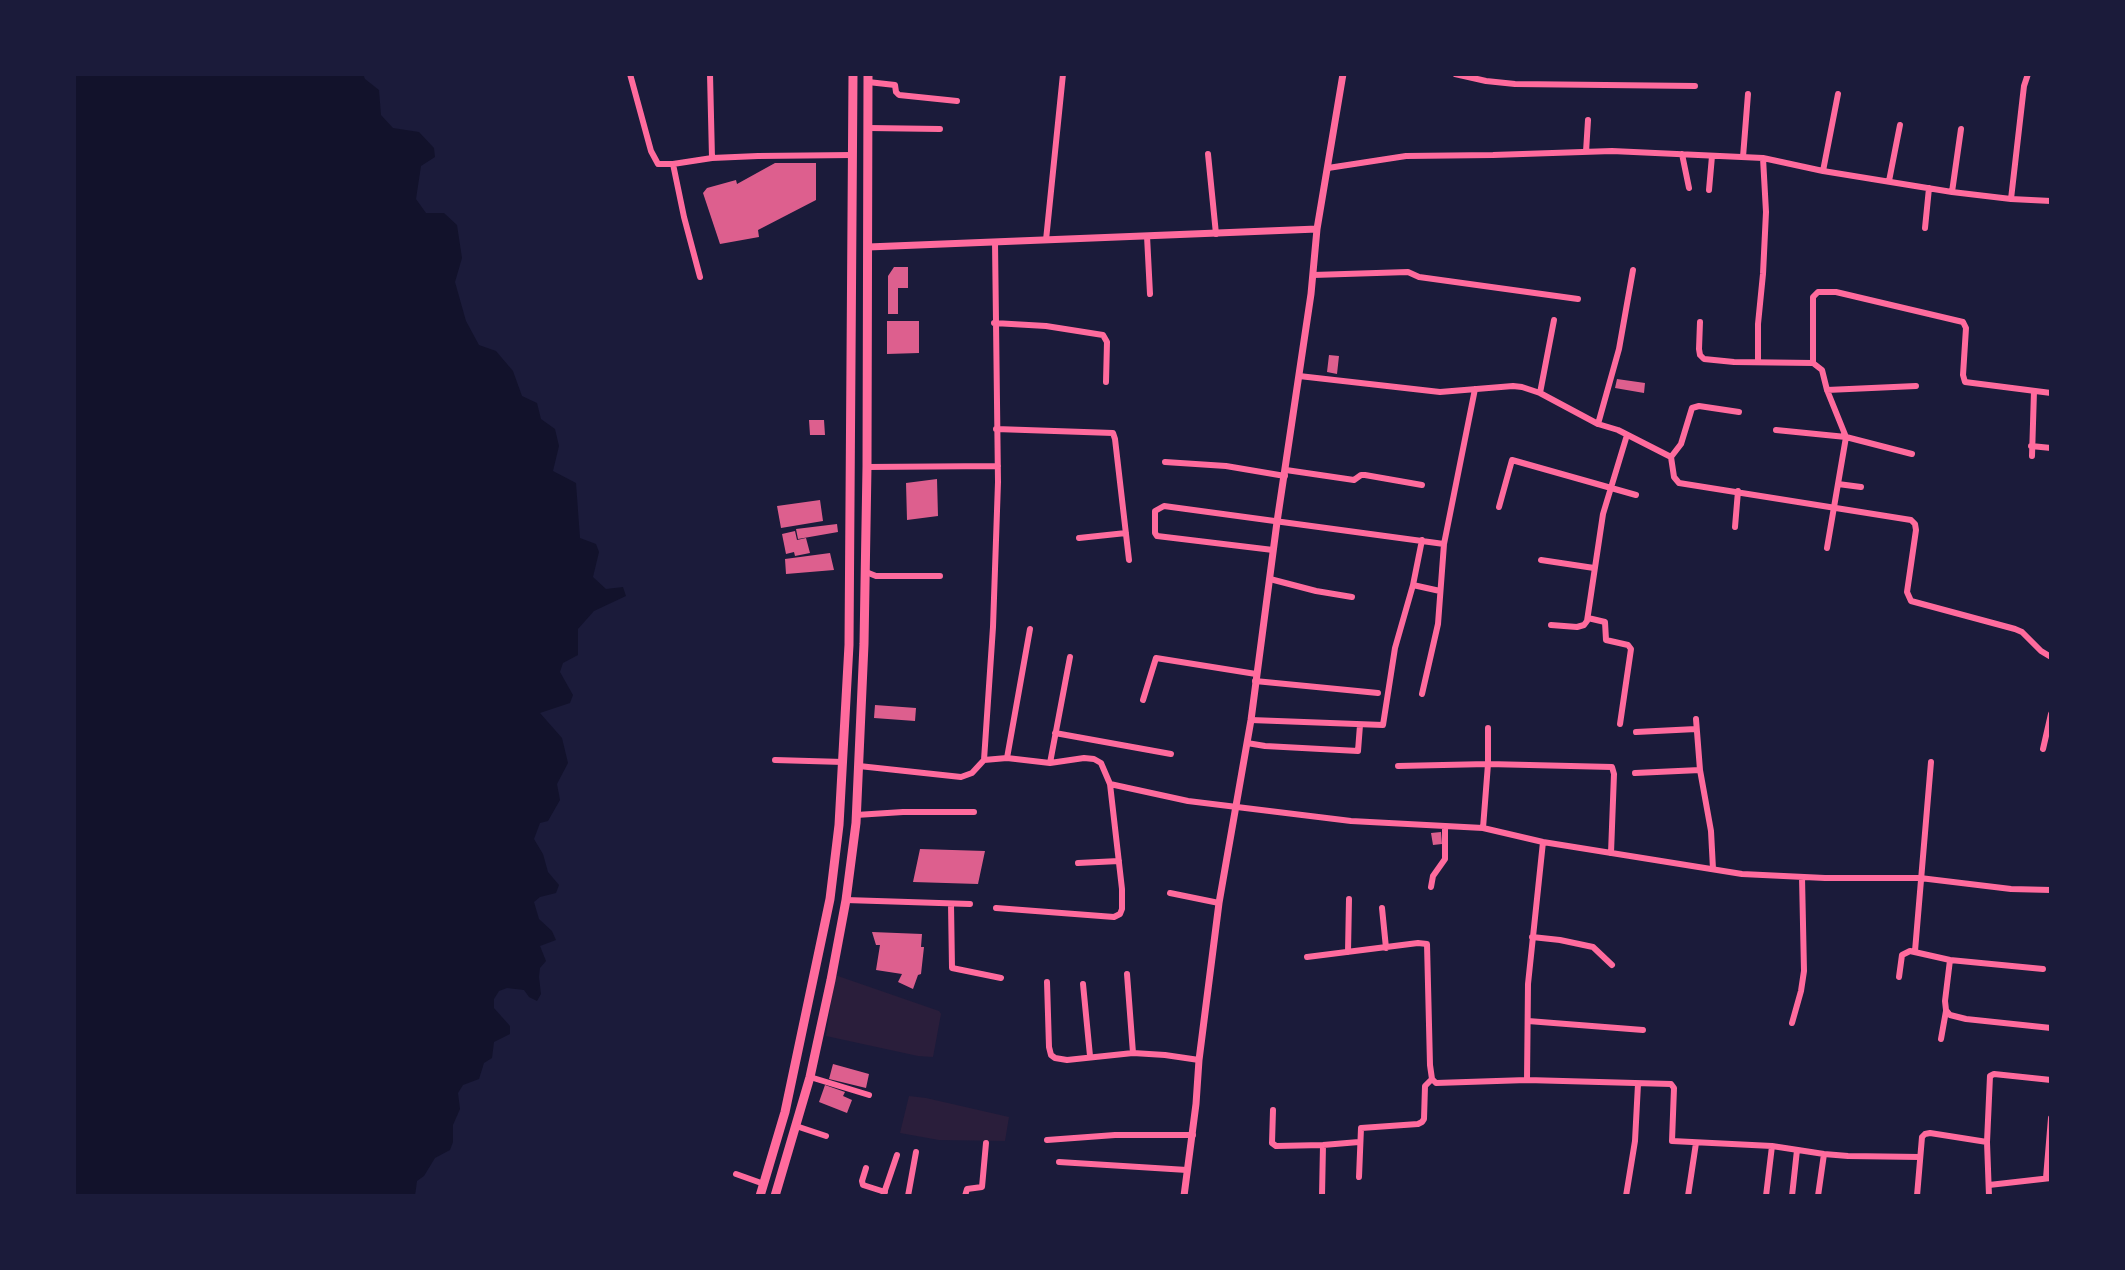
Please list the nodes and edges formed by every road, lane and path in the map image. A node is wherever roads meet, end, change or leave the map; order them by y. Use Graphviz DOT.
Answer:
graph roads {
  1 [pos="630,74"];
  2 [pos="710,74"];
  3 [pos="853,74"];
  4 [pos="1063,74"];
  5 [pos="1343,74"];
  6 [pos="1455,74"];
  7 [pos="1555,74"];
  8 [pos="1603,74"];
  9 [pos="2028,74"];
  10 [pos="868,78"];
  11 [pos="1486,78"];
  12 [pos="1554,84"];
  13 [pos="1602,84"];
  14 [pos="1695,86"];
  15 [pos="1748,94"];
  16 [pos="1838,94"];
  17 [pos="957,101"];
  18 [pos="1588,120"];
  19 [pos="1900,125"];
  20 [pos="869,128"];
  21 [pos="940,129"];
  22 [pos="1961,129"];
  23 [pos="1586,152"];
  24 [pos="1208,154"];
  25 [pos="1682,154"];
  26 [pos="852,155"];
  27 [pos="1712,156"];
  28 [pos="1743,157"];
  29 [pos="712,158"];
  30 [pos="1763,158"];
  31 [pos="673,164"];
  32 [pos="1328,168"];
  33 [pos="1823,171"];
  34 [pos="1889,181"];
  35 [pos="1689,188"];
  36 [pos="1929,188"];
  37 [pos="1709,190"];
  38 [pos="1952,192"];
  39 [pos="2011,199"];
  40 [pos="2051,201"];
  41 [pos="1925,228"];
  42 [pos="1317,229"];
  43 [pos="1216,234"];
  44 [pos="1147,236"];
  45 [pos="1046,240"];
  46 [pos="995,242"];
  47 [pos="852,247"];
  48 [pos="868,247"];
  49 [pos="1633,270"];
  50 [pos="1313,275"];
  51 [pos="700,277"];
  52 [pos="1150,294"];
  53 [pos="1578,299"];
  54 [pos="1554,320"];
  55 [pos="1700,322"];
  56 [pos="994,323"];
  57 [pos="1758,361"];
  58 [pos="1813,363"];
  59 [pos="1299,376"];
  60 [pos="1106,382"];
  61 [pos="1916,386"];
  62 [pos="1475,389"];
  63 [pos="1827,390"];
  64 [pos="2034,391"];
  65 [pos="1540,393"];
  66 [pos="2051,393"];
  67 [pos="1739,412"];
  68 [pos="1598,424"];
  69 [pos="996,429"];
  70 [pos="1776,430"];
  71 [pos="1627,435"];
  72 [pos="1846,437"];
  73 [pos="2031,446"];
  74 [pos="2051,448"];
  75 [pos="1912,454"];
  76 [pos="2032,456"];
  77 [pos="1671,457"];
  78 [pos="1165,462"];
  79 [pos="998,466"];
  80 [pos="867,467"];
  81 [pos="1285,473"];
  82 [pos="1838,484"];
  83 [pos="1422,485"];
  84 [pos="1610,487"];
  85 [pos="1861,487"];
  86 [pos="1738,491"];
  87 [pos="1636,495"];
  88 [pos="1499,507"];
  89 [pos="1833,507"];
  90 [pos="1277,522"];
  91 [pos="1735,527"];
  92 [pos="1126,533"];
  93 [pos="1079,538"];
  94 [pos="1422,540"];
  95 [pos="1444,544"];
  96 [pos="1827,548"];
  97 [pos="1273,550"];
  98 [pos="1129,560"];
  99 [pos="1541,560"];
  100 [pos="1594,568"];
  101 [pos="866,572"];
  102 [pos="940,576"];
  103 [pos="1270,579"];
  104 [pos="1413,585"];
  105 [pos="1440,591"];
  106 [pos="1352,597"];
  107 [pos="1588,618"];
  108 [pos="1551,625"];
  109 [pos="1030,629"];
  110 [pos="1070,657"];
  111 [pos="2051,657"];
  112 [pos="1256,677"];
  113 [pos="1378,693"];
  114 [pos="1422,694"];
  115 [pos="1143,700"];
  116 [pos="2051,714"];
  117 [pos="1696,719"];
  118 [pos="1251,720"];
  119 [pos="1620,724"];
  120 [pos="1360,725"];
  121 [pos="1488,728"];
  122 [pos="1696,729"];
  123 [pos="1636,732"];
  124 [pos="1055,733"];
  125 [pos="1247,743"];
  126 [pos="2043,749"];
  127 [pos="1171,754"];
  128 [pos="1007,758"];
  129 [pos="775,760"];
  130 [pos="984,760"];
  131 [pos="843,762"];
  132 [pos="1931,762"];
  133 [pos="1050,763"];
  134 [pos="1488,764"];
  135 [pos="859,766"];
  136 [pos="1398,766"];
  137 [pos="1700,770"];
  138 [pos="1635,773"];
  139 [pos="1110,784"];
  140 [pos="1236,805"];
  141 [pos="974,812"];
  142 [pos="856,815"];
  143 [pos="1445,826"];
  144 [pos="1483,828"];
  145 [pos="1543,842"];
  146 [pos="1611,853"];
  147 [pos="1119,861"];
  148 [pos="1078,863"];
  149 [pos="1713,869"];
  150 [pos="1802,877"];
  151 [pos="1920,878"];
  152 [pos="1431,887"];
  153 [pos="2051,890"];
  154 [pos="1170,893"];
  155 [pos="1349,899"];
  156 [pos="846,900"];
  157 [pos="1219,903"];
  158 [pos="951,904"];
  159 [pos="970,904"];
  160 [pos="996,908"];
  161 [pos="1382,908"];
  162 [pos="1532,937"];
  163 [pos="1386,948"];
  164 [pos="1915,951"];
  165 [pos="1348,952"];
  166 [pos="1307,957"];
  167 [pos="1950,960"];
  168 [pos="1612,965"];
  169 [pos="2043,969"];
  170 [pos="1127,974"];
  171 [pos="1899,977"];
  172 [pos="1001,978"];
  173 [pos="1047,982"];
  174 [pos="1083,984"];
  175 [pos="1946,1010"];
  176 [pos="1528,1021"];
  177 [pos="1792,1023"];
  178 [pos="2051,1028"];
  179 [pos="1643,1030"];
  180 [pos="1941,1039"];
  181 [pos="1133,1053"];
  182 [pos="1090,1056"];
  183 [pos="1199,1060"];
  184 [pos="810,1077"];
  185 [pos="1432,1079"];
  186 [pos="1527,1080"];
  187 [pos="2051,1080"];
  188 [pos="1638,1084"];
  189 [pos="869,1095"];
  190 [pos="1273,1110"];
  191 [pos="2051,1118"];
  192 [pos="796,1126"];
  193 [pos="1193,1135"];
  194 [pos="826,1136"];
  195 [pos="1047,1140"];
  196 [pos="1359,1142"];
  197 [pos="1987,1142"];
  198 [pos="986,1143"];
  199 [pos="1696,1143"];
  200 [pos="1323,1145"];
  201 [pos="1772,1146"];
  202 [pos="1797,1150"];
  203 [pos="916,1152"];
  204 [pos="1824,1154"];
  205 [pos="897,1155"];
  206 [pos="1920,1157"];
  207 [pos="1059,1162"];
  208 [pos="866,1168"];
  209 [pos="1187,1170"];
  210 [pos="736,1174"];
  211 [pos="1359,1177"];
  212 [pos="2049,1178"];
  213 [pos="764,1184"];
  214 [pos="1989,1185"];
  215 [pos="884,1194"];
  216 [pos="760,1196"];
  217 [pos="775,1196"];
  218 [pos="908,1196"];
  219 [pos="965,1196"];
  220 [pos="1184,1196"];
  221 [pos="1322,1196"];
  222 [pos="1626,1196"];
  223 [pos="1688,1196"];
  224 [pos="1766,1196"];
  225 [pos="1792,1196"];
  226 [pos="1818,1196"];
  227 [pos="1917,1196"];
  228 [pos="1989,1196"];
  1 -- 31 [label="street"];
  2 -- 29 [label="street"];
  3 -- 26 [label="highway"];
  4 -- 45 [label="street"];
  5 -- 32 [label="street"];
  6 -- 11 [label="street"];
  7 -- 12 [label="street"];
  8 -- 13 [label="street"];
  9 -- 39 [label="street"];
  10 -- 17 [label="street"];
  10 -- 20 [label="highway"];
  11 -- 12 [label="street"];
  12 -- 13 [label="street"];
  13 -- 14 [label="street"];
  15 -- 28 [label="street"];
  16 -- 33 [label="street"];
  18 -- 23 [label="street"];
  19 -- 34 [label="street"];
  20 -- 21 [label="street"];
  20 -- 48 [label="highway"];
  22 -- 38 [label="street"];
  23 -- 25 [label="street"];
  23 -- 32 [label="street"];
  24 -- 43 [label="street"];
  25 -- 27 [label="street"];
  25 -- 35 [label="street"];
  26 -- 29 [label="street"];
  26 -- 47 [label="highway"];
  27 -- 28 [label="street"];
  27 -- 37 [label="street"];
  28 -- 30 [label="street"];
  29 -- 31 [label="street"];
  30 -- 33 [label="street"];
  30 -- 57 [label="street"];
  31 -- 51 [label="street"];
  32 -- 42 [label="street"];
  33 -- 34 [label="street"];
  34 -- 36 [label="street"];
  36 -- 38 [label="street"];
  36 -- 41 [label="street"];
  38 -- 39 [label="street"];
  39 -- 40 [label="street"];
  42 -- 43 [label="street"];
  42 -- 50 [label="street"];
  43 -- 44 [label="street"];
  44 -- 45 [label="street"];
  44 -- 52 [label="street"];
  45 -- 46 [label="street"];
  46 -- 48 [label="street"];
  46 -- 56 [label="street"];
  47 -- 48 [label="highway"];
  47 -- 131 [label="highway"];
  48 -- 80 [label="highway"];
  49 -- 68 [label="street"];
  50 -- 53 [label="street"];
  50 -- 59 [label="street"];
  54 -- 65 [label="street"];
  55 -- 57 [label="street"];
  56 -- 60 [label="street"];
  56 -- 69 [label="street"];
  57 -- 58 [label="street"];
  58 -- 63 [label="street"];
  58 -- 64 [label="street"];
  59 -- 62 [label="street"];
  59 -- 81 [label="street"];
  61 -- 63 [label="street"];
  62 -- 65 [label="street"];
  62 -- 95 [label="street"];
  63 -- 72 [label="street"];
  64 -- 66 [label="street"];
  64 -- 73 [label="street"];
  65 -- 68 [label="street"];
  67 -- 77 [label="street"];
  68 -- 71 [label="street"];
  69 -- 79 [label="street"];
  69 -- 92 [label="street"];
  70 -- 72 [label="street"];
  71 -- 77 [label="street"];
  71 -- 84 [label="street"];
  72 -- 75 [label="street"];
  72 -- 82 [label="street"];
  73 -- 74 [label="street"];
  73 -- 76 [label="street"];
  77 -- 86 [label="street"];
  78 -- 81 [label="street"];
  79 -- 80 [label="street"];
  79 -- 130 [label="street"];
  80 -- 101 [label="highway"];
  81 -- 83 [label="street"];
  81 -- 90 [label="street"];
  82 -- 85 [label="street"];
  82 -- 89 [label="street"];
  84 -- 87 [label="street"];
  84 -- 88 [label="street"];
  84 -- 100 [label="street"];
  86 -- 89 [label="street"];
  86 -- 91 [label="street"];
  89 -- 96 [label="street"];
  89 -- 111 [label="street"];
  90 -- 94 [label="street"];
  90 -- 97 [label="street"];
  90 -- 97 [label="street"];
  92 -- 93 [label="street"];
  92 -- 98 [label="street"];
  94 -- 95 [label="street"];
  94 -- 104 [label="street"];
  95 -- 105 [label="street"];
  97 -- 103 [label="street"];
  99 -- 100 [label="street"];
  100 -- 107 [label="street"];
  101 -- 102 [label="street"];
  101 -- 135 [label="highway"];
  103 -- 106 [label="street"];
  103 -- 112 [label="street"];
  104 -- 105 [label="street"];
  104 -- 120 [label="street"];
  105 -- 114 [label="street"];
  107 -- 108 [label="street"];
  107 -- 119 [label="street"];
  109 -- 128 [label="street"];
  110 -- 124 [label="street"];
  112 -- 113 [label="street"];
  112 -- 115 [label="street"];
  112 -- 118 [label="street"];
  116 -- 126 [label="street"];
  117 -- 122 [label="street"];
  118 -- 120 [label="street"];
  118 -- 125 [label="street"];
  120 -- 125 [label="street"];
  121 -- 134 [label="street"];
  122 -- 123 [label="street"];
  122 -- 137 [label="street"];
  124 -- 127 [label="street"];
  124 -- 133 [label="street"];
  125 -- 140 [label="street"];
  128 -- 130 [label="street"];
  128 -- 133 [label="street"];
  129 -- 131 [label="street"];
  130 -- 135 [label="street"];
  131 -- 213 [label="highway"];
  132 -- 151 [label="street"];
  133 -- 139 [label="street"];
  134 -- 136 [label="street"];
  134 -- 144 [label="street"];
  134 -- 146 [label="street"];
  135 -- 142 [label="highway"];
  137 -- 138 [label="street"];
  137 -- 149 [label="street"];
  139 -- 140 [label="street"];
  139 -- 147 [label="street"];
  140 -- 143 [label="street"];
  140 -- 157 [label="street"];
  141 -- 142 [label="street"];
  142 -- 156 [label="highway"];
  143 -- 144 [label="street"];
  143 -- 152 [label="street"];
  144 -- 145 [label="street"];
  145 -- 146 [label="street"];
  145 -- 162 [label="street"];
  146 -- 149 [label="street"];
  147 -- 148 [label="street"];
  147 -- 160 [label="street"];
  149 -- 150 [label="street"];
  150 -- 151 [label="street"];
  150 -- 177 [label="street"];
  151 -- 153 [label="street"];
  151 -- 164 [label="street"];
  154 -- 157 [label="street"];
  155 -- 165 [label="street"];
  156 -- 158 [label="street"];
  156 -- 184 [label="highway"];
  157 -- 183 [label="street"];
  158 -- 159 [label="street"];
  158 -- 172 [label="street"];
  161 -- 163 [label="street"];
  162 -- 168 [label="street"];
  162 -- 176 [label="street"];
  163 -- 165 [label="street"];
  163 -- 185 [label="street"];
  164 -- 167 [label="street"];
  164 -- 171 [label="street"];
  165 -- 166 [label="street"];
  167 -- 169 [label="street"];
  167 -- 175 [label="street"];
  170 -- 181 [label="street"];
  173 -- 182 [label="street"];
  174 -- 182 [label="street"];
  175 -- 178 [label="street"];
  175 -- 180 [label="street"];
  176 -- 179 [label="street"];
  176 -- 186 [label="street"];
  181 -- 182 [label="street"];
  181 -- 183 [label="street"];
  183 -- 193 [label="street"];
  184 -- 189 [label="street"];
  184 -- 192 [label="highway"];
  185 -- 186 [label="street"];
  185 -- 196 [label="street"];
  186 -- 188 [label="street"];
  187 -- 197 [label="street"];
  188 -- 199 [label="street"];
  188 -- 222 [label="street"];
  190 -- 200 [label="street"];
  191 -- 212 [label="street"];
  192 -- 194 [label="street"];
  192 -- 217 [label="highway"];
  193 -- 195 [label="street"];
  193 -- 209 [label="street"];
  196 -- 200 [label="street"];
  196 -- 211 [label="street"];
  197 -- 206 [label="street"];
  197 -- 214 [label="street"];
  198 -- 219 [label="street"];
  199 -- 201 [label="street"];
  199 -- 223 [label="street"];
  200 -- 221 [label="street"];
  201 -- 202 [label="street"];
  201 -- 224 [label="street"];
  202 -- 204 [label="street"];
  202 -- 225 [label="street"];
  203 -- 218 [label="street"];
  204 -- 206 [label="street"];
  204 -- 226 [label="street"];
  205 -- 215 [label="street"];
  206 -- 227 [label="street"];
  207 -- 209 [label="street"];
  208 -- 215 [label="street"];
  209 -- 220 [label="street"];
  210 -- 213 [label="street"];
  212 -- 214 [label="street"];
  213 -- 216 [label="highway"];
  214 -- 228 [label="street"];
}
